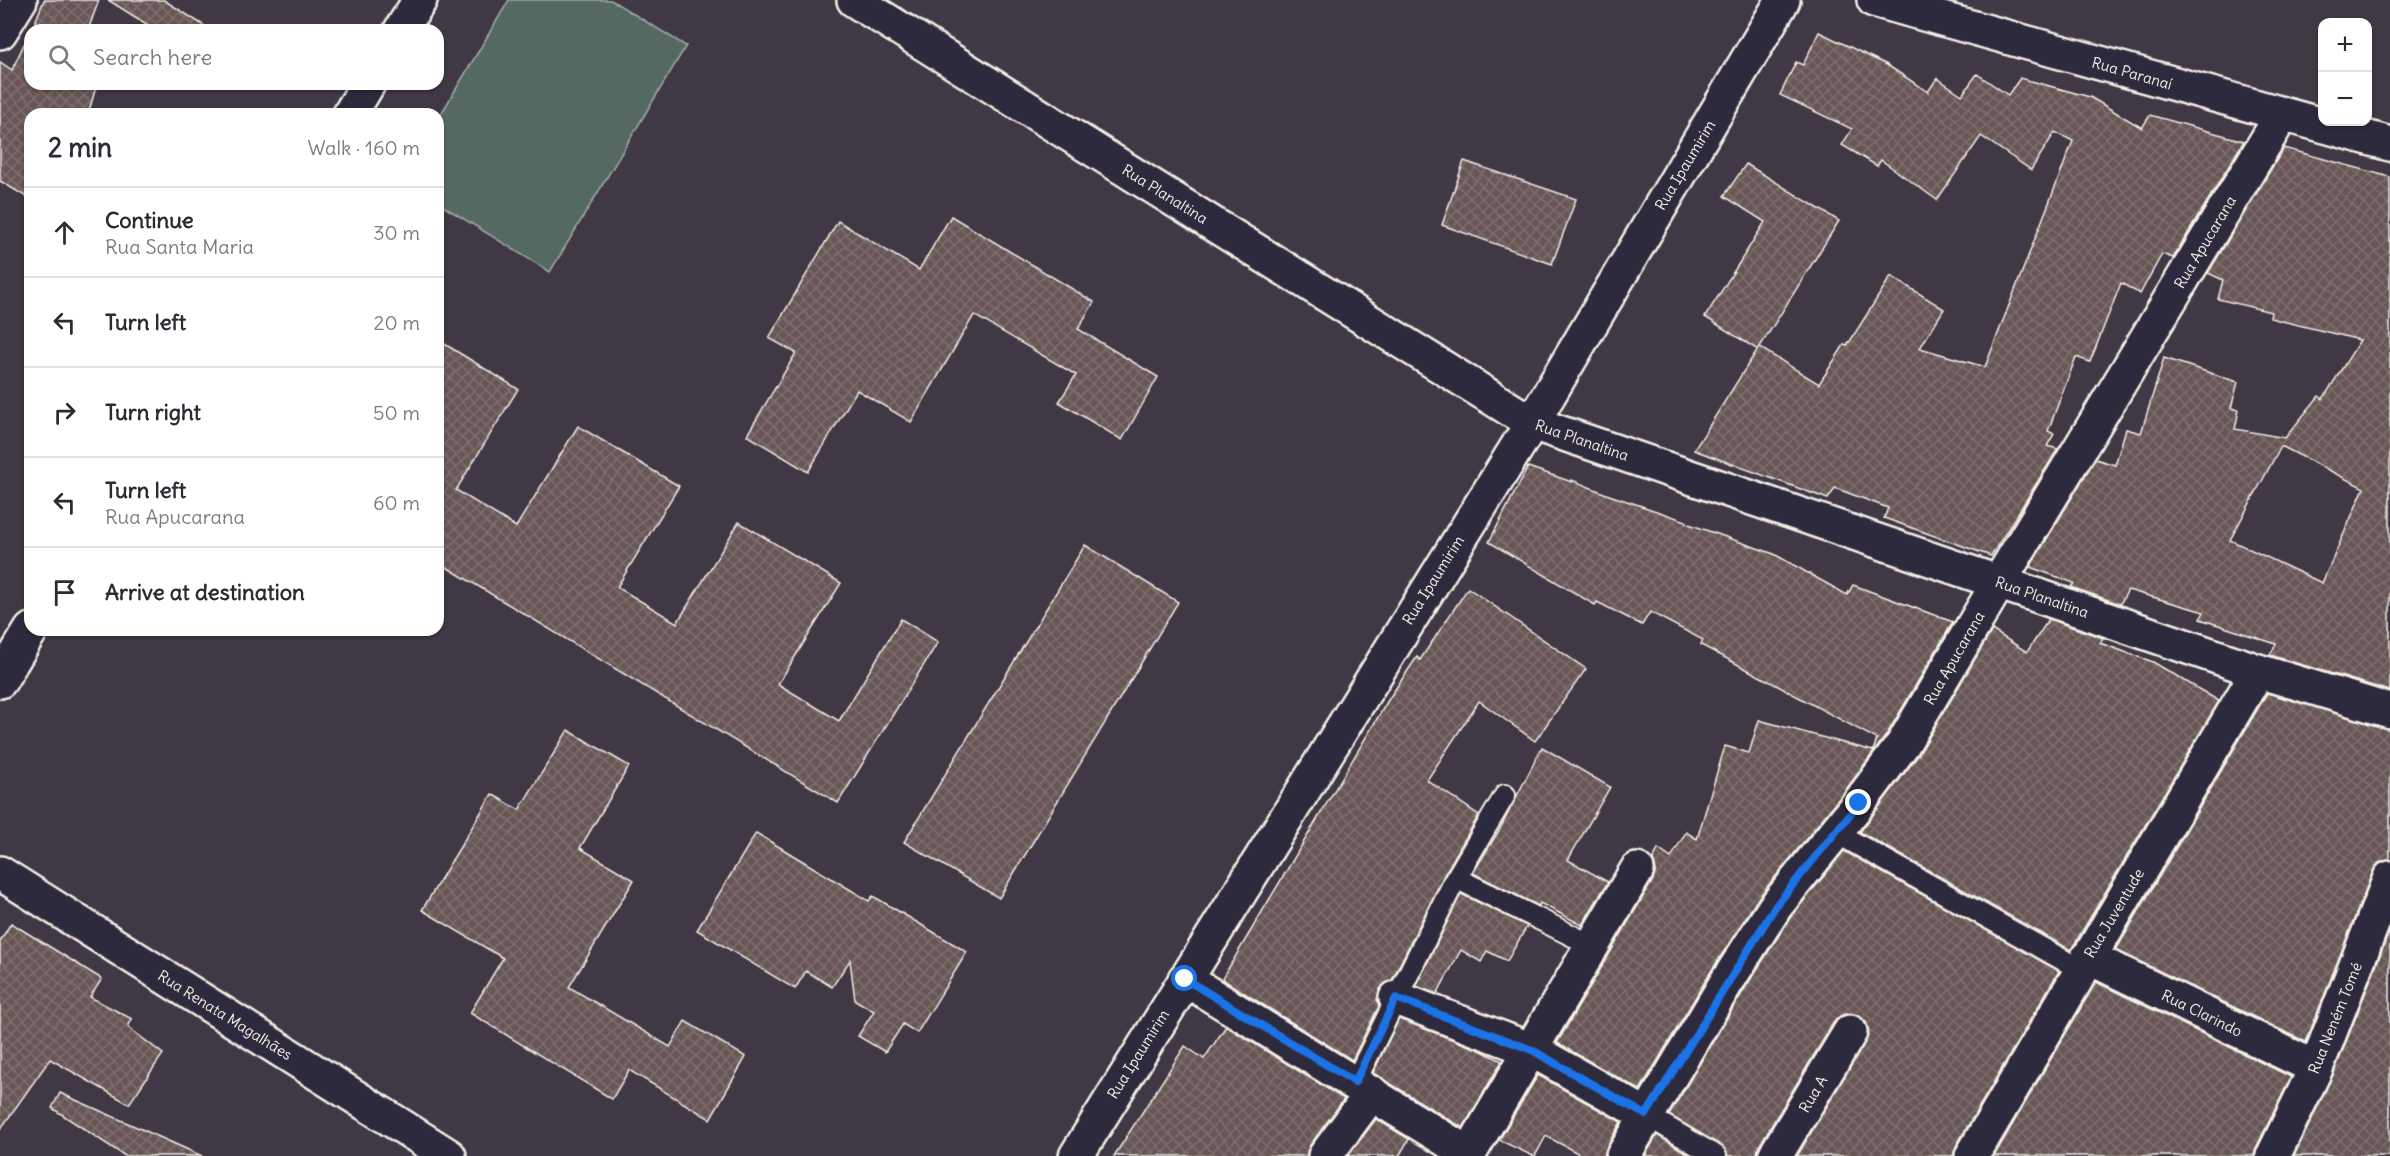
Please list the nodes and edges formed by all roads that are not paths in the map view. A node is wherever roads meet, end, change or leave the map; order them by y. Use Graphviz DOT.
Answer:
graph roads {
  1 [pos="20,0"];
  2 [pos="420,0"];
  3 [pos="854,0"];
  4 [pos="1783,0"];
  5 [pos="1874,0"];
  6 [pos="405,24"];
  7 [pos="0,32"];
  8 [pos="364,90"];
  9 [pos="354,108"];
  10 [pos="2282,115"];
  11 [pos="2390,144"];
  12 [pos="1532,423"];
  13 [pos="1999,582"];
  14 [pos="27,636"];
  15 [pos="2258,671"];
  16 [pos="0,681"];
  17 [pos="2390,711"];
  18 [pos="1505,795"];
  19 [pos="1835,832"];
  20 [pos="1637,870"];
  21 [pos="1456,878"];
  22 [pos="2390,878"];
  23 [pos="2,880"];
  24 [pos="1593,946"];
  25 [pos="2084,963"];
  26 [pos="1185,979"];
  27 [pos="1396,998"];
  28 [pos="1850,1032"];
  29 [pos="1532,1050"];
  30 [pos="2316,1068"];
  31 [pos="1364,1088"];
  32 [pos="1646,1115"];
  33 [pos="1469,1155"];
  34 [pos="449,1156"];
  35 [pos="1076,1156"];
  36 [pos="1325,1156"];
  37 [pos="1623,1156"];
  38 [pos="1716,1156"];
  39 [pos="1775,1156"];
  40 [pos="1972,1156"];
  41 [pos="2273,1156"];
  1 -- 7 [label="street"];
  2 -- 6 [label="street"];
  3 -- 12 [label="street, Rua Planaltina"];
  4 -- 12 [label="street, Rua Ipaumirim"];
  5 -- 10 [label="street, Rua Paranaí"];
  8 -- 9 [label="street"];
  10 -- 11 [label="street, Rua Paranaí"];
  10 -- 13 [label="street, Rua Apucarana"];
  12 -- 13 [label="street, Rua Planaltina"];
  12 -- 26 [label="street, Rua Ipaumirim"];
  13 -- 15 [label="street, Rua Planaltina"];
  13 -- 19 [label="street, Rua Apucarana"];
  14 -- 16 [label="street"];
  15 -- 17 [label="street, Rua Planaltina"];
  15 -- 25 [label="street, Rua Juventude"];
  18 -- 21 [label="lane"];
  19 -- 25 [label="lane"];
  19 -- 32 [label="street, Rua Apucarana"];
  20 -- 24 [label="street"];
  21 -- 24 [label="lane"];
  21 -- 27 [label="lane"];
  22 -- 30 [label="street, Rua Neném Tomé"];
  23 -- 34 [label="street, Rua Renata Magalhães"];
  24 -- 29 [label="street"];
  25 -- 30 [label="street, Rua Clarindo"];
  25 -- 40 [label="street, Rua Juventude"];
  26 -- 31 [label="street"];
  26 -- 35 [label="street, Rua Ipaumirim"];
  27 -- 29 [label="street"];
  27 -- 31 [label="lane"];
  28 -- 39 [label="street, Rua A"];
  29 -- 32 [label="street"];
  29 -- 33 [label="street"];
  30 -- 41 [label="street, Rua Neném Tomé"];
  31 -- 33 [label="street"];
  31 -- 36 [label="street"];
  32 -- 37 [label="street, Rua Apucarana"];
  32 -- 38 [label="lane"];
}
